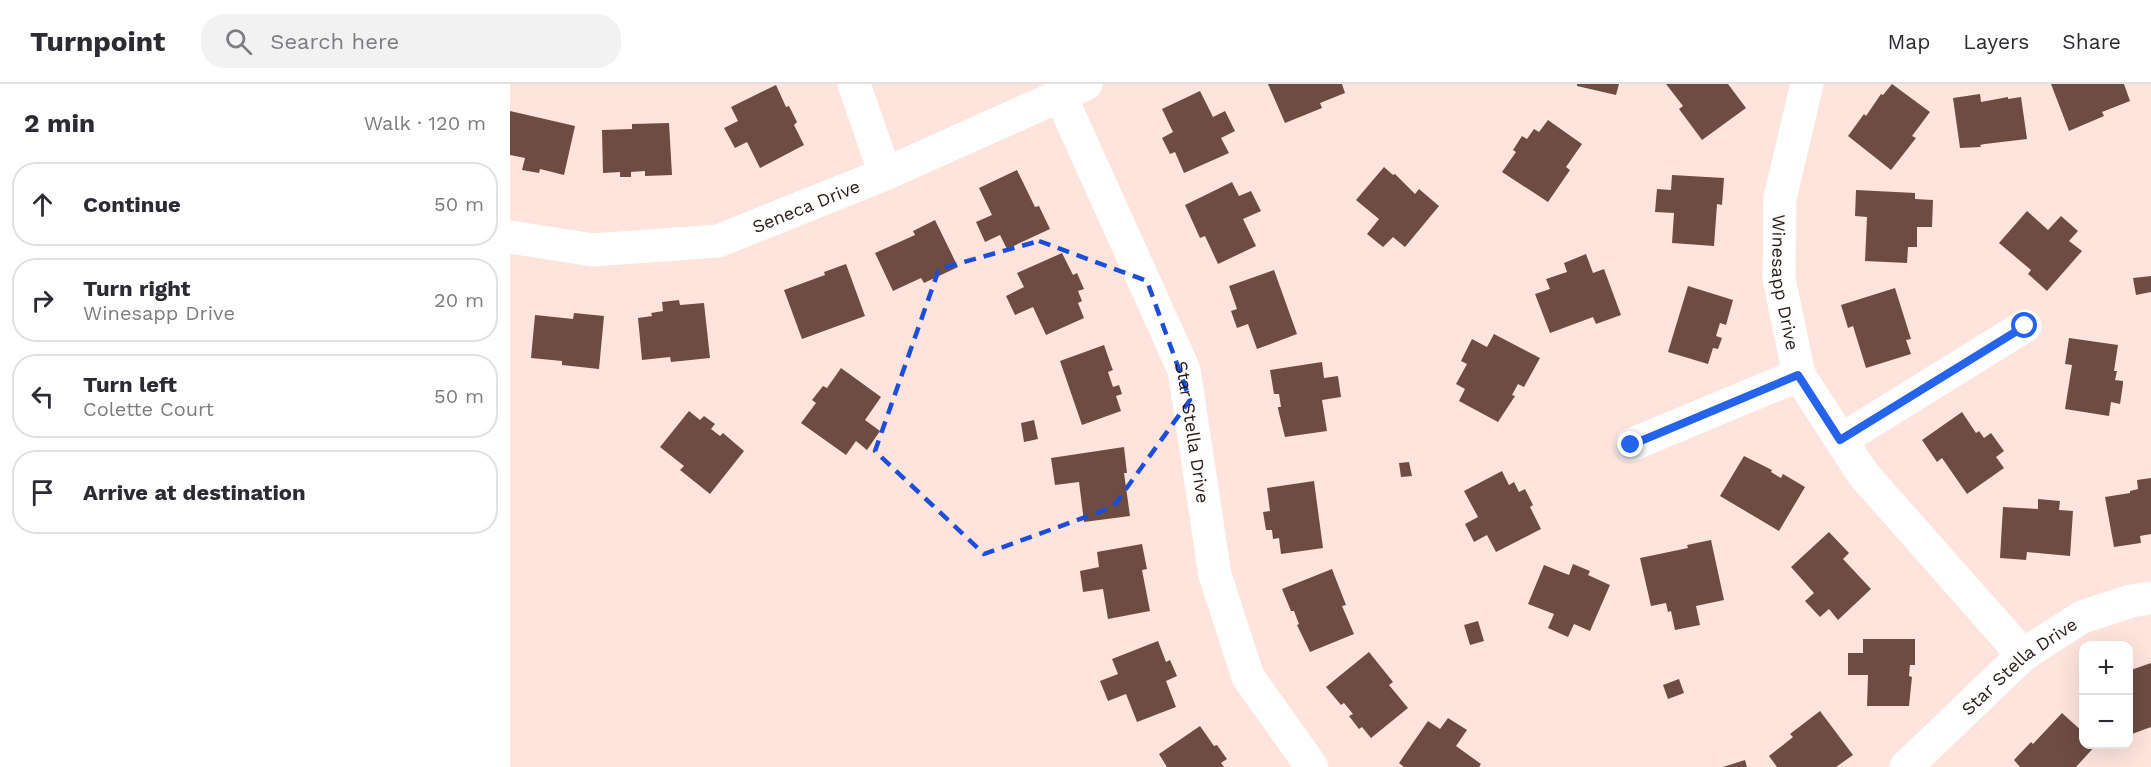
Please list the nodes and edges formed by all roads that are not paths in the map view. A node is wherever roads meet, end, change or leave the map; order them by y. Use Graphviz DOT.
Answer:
graph roads {
  1 [pos="854,84"];
  2 [pos="1808,84"];
  3 [pos="1074,90"];
  4 [pos="885,174"];
  5 [pos="510,237"];
  6 [pos="2025,326"];
  7 [pos="1798,375"];
  8 [pos="1840,440"];
  9 [pos="1631,445"];
  10 [pos="2151,598"];
  11 [pos="2023,655"];
  12 [pos="1312,767"];
  13 [pos="1906,767"];
  1 -- 4 [label="street"];
  2 -- 7 [label="street, Winesapp Drive"];
  3 -- 4 [label="street, Seneca Drive"];
  3 -- 12 [label="street, Star Stella Drive"];
  4 -- 5 [label="street, Seneca Drive"];
  6 -- 8 [label="street"];
  7 -- 8 [label="street, Winesapp Drive"];
  7 -- 9 [label="street"];
  8 -- 11 [label="street, Winesapp Drive"];
  10 -- 11 [label="street, Star Stella Drive"];
  11 -- 13 [label="street, Star Stella Drive"];
}
